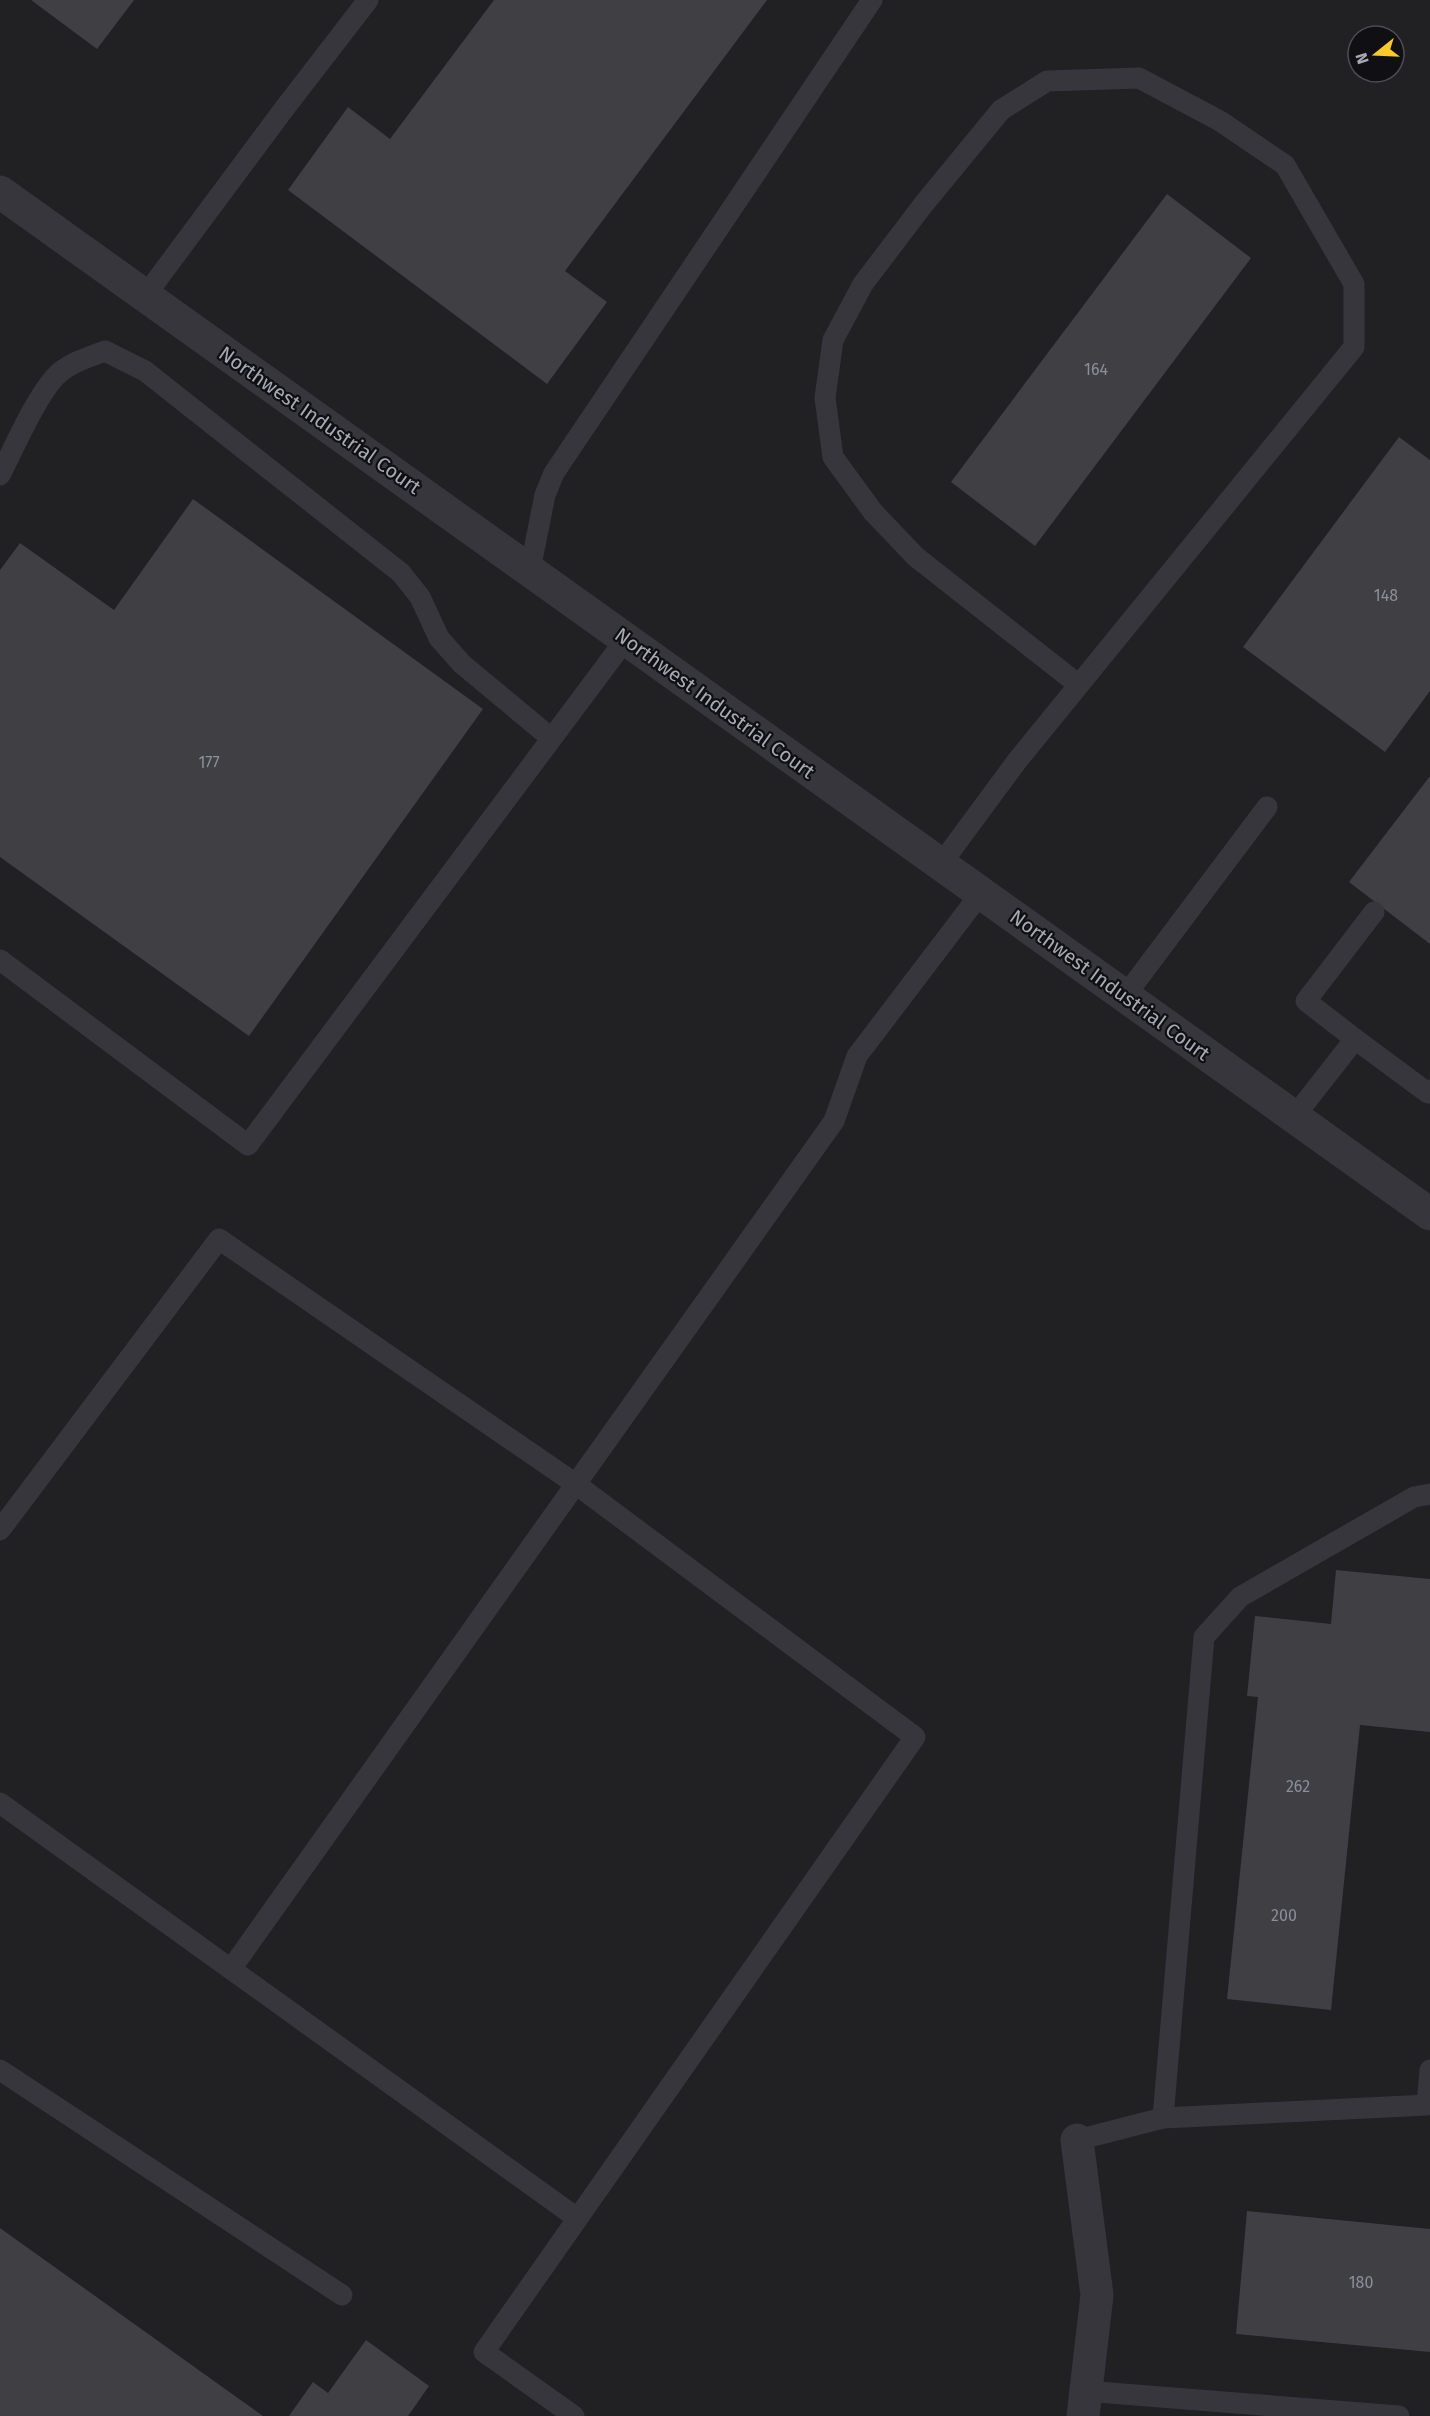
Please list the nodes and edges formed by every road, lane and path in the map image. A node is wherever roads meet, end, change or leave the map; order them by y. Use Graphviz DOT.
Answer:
graph roads {
  1 [pos="368,0"];
  2 [pos="872,0"];
  3 [pos="0,192"];
  4 [pos="145,296"];
  5 [pos="0,475"];
  6 [pos="530,570"];
  7 [pos="626,639"];
  8 [pos="1079,685"];
  9 [pos="551,738"];
  10 [pos="1267,807"];
  11 [pos="941,864"];
  12 [pos="981,893"];
  13 [pos="1374,912"];
  14 [pos="0,960"];
  15 [pos="1125,996"];
  16 [pos="1355,1039"];
  17 [pos="1430,1090"];
  18 [pos="1294,1117"];
  19 [pos="1430,1214"];
  20 [pos="577,1485"];
  21 [pos="1430,1494"];
  22 [pos="0,1530"];
  23 [pos="0,1803"];
  24 [pos="231,1970"];
  25 [pos="0,2070"];
  26 [pos="1430,2070"];
  27 [pos="1163,2118"];
  28 [pos="1077,2140"];
  29 [pos="577,2218"];
  30 [pos="342,2295"];
  31 [pos="1084,2404"];
  32 [pos="573,2416"];
  33 [pos="1399,2416"];
  1 -- 4 [label="lane"];
  2 -- 6 [label="lane"];
  3 -- 4 [label="street, Northwest Industrial Court"];
  4 -- 6 [label="street, Northwest Industrial Court"];
  5 -- 9 [label="lane"];
  6 -- 7 [label="street, Northwest Industrial Court"];
  7 -- 9 [label="lane"];
  7 -- 11 [label="street, Northwest Industrial Court"];
  8 -- 8 [label="lane"];
  8 -- 11 [label="lane"];
  9 -- 14 [label="lane"];
  10 -- 15 [label="lane"];
  11 -- 12 [label="street, Northwest Industrial Court"];
  12 -- 15 [label="street, Northwest Industrial Court"];
  12 -- 20 [label="lane"];
  13 -- 16 [label="lane"];
  15 -- 18 [label="street, Northwest Industrial Court"];
  16 -- 17 [label="lane"];
  16 -- 18 [label="lane"];
  18 -- 19 [label="street, Northwest Industrial Court"];
  20 -- 22 [label="lane"];
  20 -- 24 [label="lane"];
  20 -- 29 [label="lane"];
  21 -- 27 [label="lane"];
  23 -- 24 [label="lane"];
  24 -- 29 [label="lane"];
  25 -- 30 [label="lane"];
  26 -- 27 [label="lane"];
  27 -- 28 [label="lane"];
  28 -- 31 [label="street"];
  29 -- 32 [label="lane"];
  31 -- 33 [label="lane"];
}
